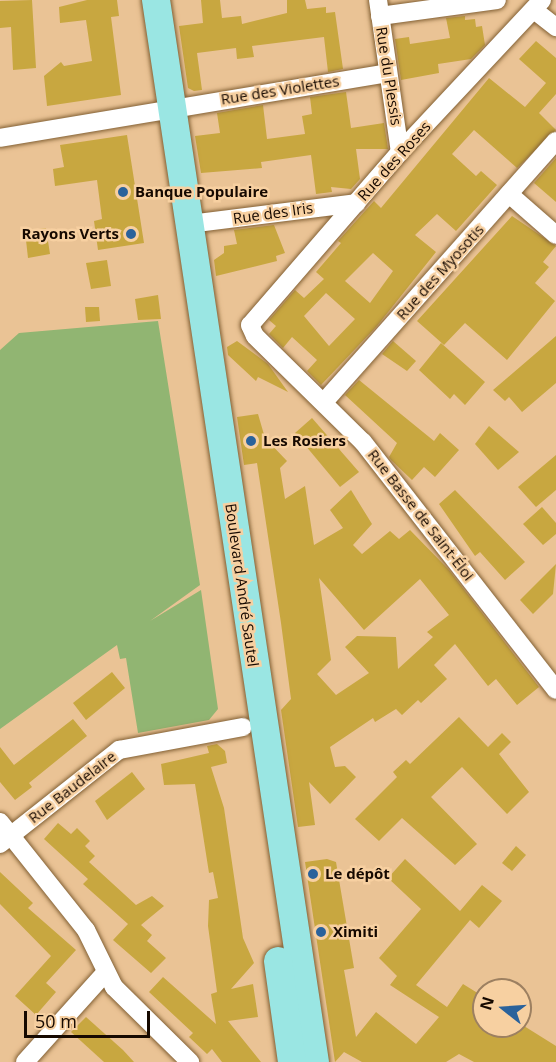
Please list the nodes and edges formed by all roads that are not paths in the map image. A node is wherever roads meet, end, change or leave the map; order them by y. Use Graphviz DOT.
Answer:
graph roads {
  1 [pos="136,0"];
  2 [pos="156,0"];
  3 [pos="497,0"];
  4 [pos="538,5"];
  5 [pos="379,8"];
  6 [pos="556,27"];
  7 [pos="388,73"];
  8 [pos="163,112"];
  9 [pos="0,138"];
  10 [pos="556,141"];
  11 [pos="400,152"];
  12 [pos="509,194"];
  13 [pos="357,203"];
  14 [pos="189,225"];
  15 [pos="556,235"];
  16 [pos="250,325"];
  17 [pos="324,402"];
  18 [pos="556,690"];
  19 [pos="243,728"];
  20 [pos="4,834"];
  21 [pos="106,972"];
  22 [pos="289,1056"];
  23 [pos="25,1062"];
  24 [pos="190,1062"];
  25 [pos="315,1062"];
  1 -- 8 [label="main road, Boulevard André Sautel"];
  2 -- 8 [label="main road, Boulevard André Sautel"];
  3 -- 5 [label="street"];
  4 -- 6 [label="street"];
  4 -- 11 [label="street, Rue des Roses"];
  5 -- 7 [label="street, Rue du Plessis"];
  7 -- 8 [label="street, Rue des Violettes"];
  7 -- 11 [label="street, Rue du Plessis"];
  8 -- 9 [label="street, Rue des Violettes"];
  8 -- 14 [label="main road, Boulevard André Sautel"];
  8 -- 19 [label="main road, Boulevard André Sautel"];
  10 -- 12 [label="street, Rue des Myosotis"];
  11 -- 13 [label="street, Rue des Roses"];
  12 -- 15 [label="street"];
  12 -- 17 [label="street, Rue des Myosotis"];
  13 -- 14 [label="street, Rue des Iris"];
  13 -- 16 [label="street, Rue des Roses"];
  14 -- 25 [label="main road, Boulevard André Sautel"];
  16 -- 17 [label="street, Rue Basse de Saint-Éloi"];
  17 -- 18 [label="street, Rue Basse de Saint-Éloi"];
  19 -- 20 [label="street, Rue Baudelaire"];
  19 -- 22 [label="main road, Boulevard André Sautel"];
  20 -- 21 [label="street"];
  21 -- 23 [label="street"];
  21 -- 24 [label="street"];
}
